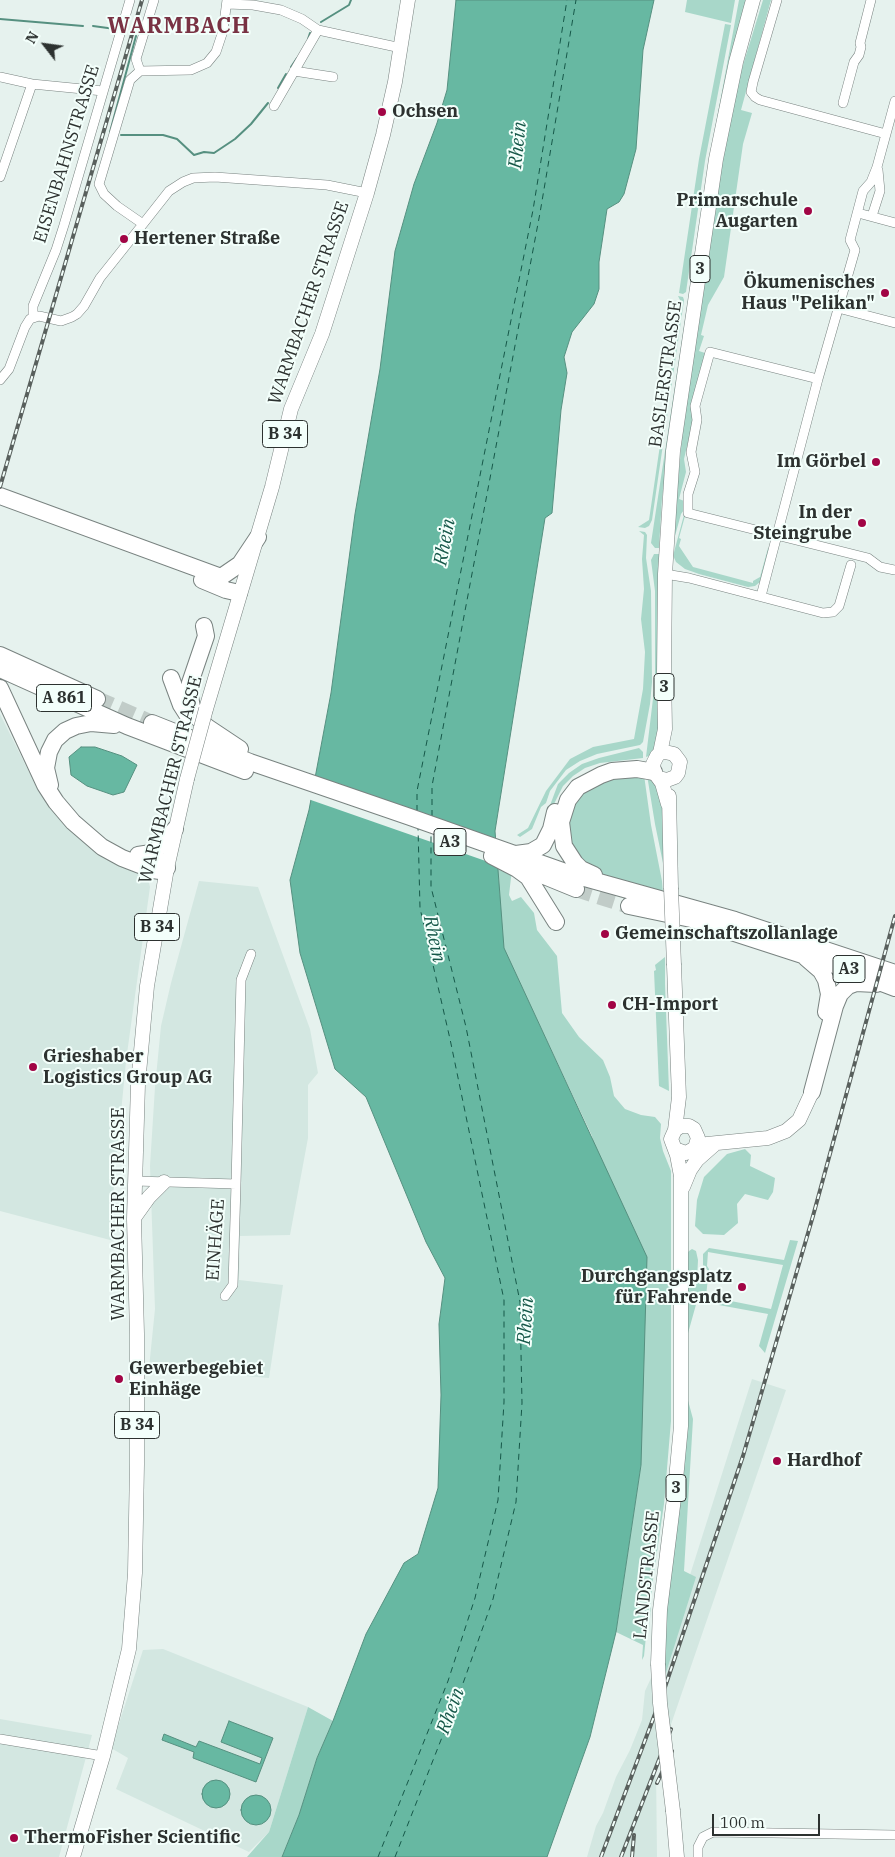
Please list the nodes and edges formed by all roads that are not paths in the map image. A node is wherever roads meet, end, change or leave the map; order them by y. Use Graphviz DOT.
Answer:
graph roads {
  1 [pos="130,0"];
  2 [pos="154,0"];
  3 [pos="408,0"];
  4 [pos="753,0"];
  5 [pos="777,0"];
  6 [pos="871,0"];
  7 [pos="227,2"];
  8 [pos="318,30"];
  9 [pos="401,48"];
  10 [pos="140,71"];
  11 [pos="294,71"];
  12 [pos="0,77"];
  13 [pos="332,77"];
  14 [pos="32,84"];
  15 [pos="103,91"];
  16 [pos="895,101"];
  17 [pos="843,103"];
  18 [pos="274,106"];
  19 [pos="886,134"];
  20 [pos="877,167"];
  21 [pos="0,177"];
  22 [pos="367,192"];
  23 [pos="858,213"];
  24 [pos="872,216"];
  25 [pos="895,223"];
  26 [pos="143,224"];
  27 [pos="838,308"];
  28 [pos="33,316"];
  29 [pos="895,323"];
  30 [pos="818,379"];
  31 [pos="0,380"];
  32 [pos="0,496"];
  33 [pos="0,500"];
  34 [pos="258,537"];
  35 [pos="777,537"];
  36 [pos="851,565"];
  37 [pos="895,570"];
  38 [pos="665,574"];
  39 [pos="221,577"];
  40 [pos="239,594"];
  41 [pos="761,596"];
  42 [pos="204,626"];
  43 [pos="0,655"];
  44 [pos="0,669"];
  45 [pos="170,678"];
  46 [pos="0,688"];
  47 [pos="97,699"];
  48 [pos="152,723"];
  49 [pos="128,726"];
  50 [pos="195,734"];
  51 [pos="220,750"];
  52 [pos="250,762"];
  53 [pos="662,766"];
  54 [pos="279,772"];
  55 [pos="298,784"];
  56 [pos="409,822"];
  57 [pos="175,829"];
  58 [pos="142,856"];
  59 [pos="517,862"];
  60 [pos="167,868"];
  61 [pos="576,890"];
  62 [pos="665,893"];
  63 [pos="630,906"];
  64 [pos="556,922"];
  65 [pos="251,954"];
  66 [pos="802,956"];
  67 [pos="892,973"];
  68 [pos="895,989"];
  69 [pos="808,1091"];
  70 [pos="681,1112"];
  71 [pos="694,1129"];
  72 [pos="675,1130"];
  73 [pos="718,1143"];
  74 [pos="675,1149"];
  75 [pos="693,1150"];
  76 [pos="681,1176"];
  77 [pos="135,1180"];
  78 [pos="164,1182"];
  79 [pos="236,1184"];
  80 [pos="680,1195"];
  81 [pos="134,1218"];
  82 [pos="225,1296"];
  83 [pos="0,1739"];
  84 [pos="103,1756"];
  85 [pos="895,1835"];
  86 [pos="73,1857"];
  87 [pos="677,1857"];
  88 [pos="698,1857"];
  1 -- 15 [label="street, EISENBAHNSTRASSE"];
  2 -- 10 [label="street"];
  3 -- 9 [label="main road, WARMBACHER STRASSE / B 34"];
  4 -- 38 [label="main road, BASLERSTRASSE / 3"];
  5 -- 19 [label="street"];
  6 -- 17 [label="street"];
  7 -- 8 [label="street"];
  7 -- 10 [label="street"];
  8 -- 9 [label="street"];
  8 -- 11 [label="street"];
  9 -- 22 [label="main road, WARMBACHER STRASSE / B 34"];
  10 -- 26 [label="street"];
  11 -- 13 [label="street"];
  11 -- 18 [label="street"];
  12 -- 14 [label="street"];
  14 -- 15 [label="street"];
  14 -- 21 [label="street"];
  15 -- 28 [label="street, EISENBAHNSTRASSE"];
  16 -- 19 [label="street"];
  19 -- 20 [label="street"];
  20 -- 23 [label="street"];
  20 -- 24 [label="street"];
  22 -- 26 [label="street"];
  22 -- 34 [label="main road, WARMBACHER STRASSE / B 34"];
  23 -- 24 [label="street"];
  23 -- 27 [label="street"];
  24 -- 25 [label="street"];
  26 -- 28 [label="street"];
  27 -- 29 [label="street"];
  27 -- 30 [label="street"];
  28 -- 31 [label="street"];
  30 -- 35 [label="street"];
  30 -- 35 [label="street"];
  32 -- 39 [label="highway"];
  33 -- 40 [label="highway"];
  34 -- 39 [label="highway"];
  34 -- 40 [label="main road, WARMBACHER STRASSE / B 34"];
  35 -- 37 [label="street"];
  35 -- 41 [label="street"];
  36 -- 41 [label="street"];
  38 -- 41 [label="street"];
  38 -- 53 [label="main road, BASLERSTRASSE / 3"];
  39 -- 40 [label="highway"];
  40 -- 57 [label="main road, WARMBACHER STRASSE / B 34, bridge"];
  42 -- 54 [label="highway"];
  43 -- 47 [label="highway, A 861"];
  44 -- 49 [label="highway, A 861"];
  45 -- 52 [label="highway"];
  46 -- 60 [label="highway"];
  48 -- 51 [label="highway, A 861"];
  49 -- 55 [label="highway, A 861"];
  49 -- 58 [label="highway"];
  50 -- 51 [label="highway"];
  51 -- 52 [label="highway, A 861"];
  52 -- 54 [label="highway, A 861"];
  53 -- 59 [label="highway"];
  53 -- 62 [label="main road, BASLERSTRASSE / 3"];
  53 -- 62 [label="highway"];
  54 -- 55 [label="highway, A 861"];
  55 -- 56 [label="highway, A 861"];
  56 -- 59 [label="highway, A3"];
  56 -- 59 [label="highway, A3"];
  57 -- 58 [label="highway"];
  57 -- 60 [label="main road, WARMBACHER STRASSE / B 34"];
  58 -- 60 [label="highway"];
  59 -- 61 [label="highway, A3"];
  59 -- 62 [label="highway, A3"];
  59 -- 64 [label="highway"];
  60 -- 77 [label="main road, WARMBACHER STRASSE / B 34"];
  62 -- 67 [label="highway, A3"];
  62 -- 70 [label="main road, BASLERSTRASSE / 3, bridge"];
  63 -- 66 [label="highway, A3"];
  65 -- 79 [label="street, EINHÄGE"];
  66 -- 68 [label="highway, A3"];
  66 -- 69 [label="highway"];
  68 -- 69 [label="highway"];
  69 -- 71 [label="main road"];
  69 -- 73 [label="main road"];
  70 -- 71 [label="main road"];
  70 -- 72 [label="main road, BASLERSTRASSE / 3"];
  71 -- 72 [label="main road"];
  71 -- 75 [label="main road"];
  72 -- 74 [label="main road"];
  73 -- 75 [label="main road"];
  73 -- 80 [label="main road"];
  74 -- 75 [label="main road"];
  74 -- 76 [label="main road, LANDSTRASSE / 3"];
  75 -- 76 [label="main road, LANDSTRASSE / 3"];
  76 -- 80 [label="main road, LANDSTRASSE / 3"];
  77 -- 78 [label="street, EINHÄGE"];
  77 -- 81 [label="main road, WARMBACHER STRASSE / B 34"];
  78 -- 79 [label="street, EINHÄGE"];
  78 -- 81 [label="main road"];
  79 -- 82 [label="street, EINHÄGE"];
  80 -- 87 [label="main road, LANDSTRASSE / 3, bridge"];
  81 -- 84 [label="main road, WARMBACHER STRASSE / B 34"];
  83 -- 84 [label="street"];
  84 -- 86 [label="main road, WARMBACHER STRASSE / B 34"];
  85 -- 88 [label="street"];
}
